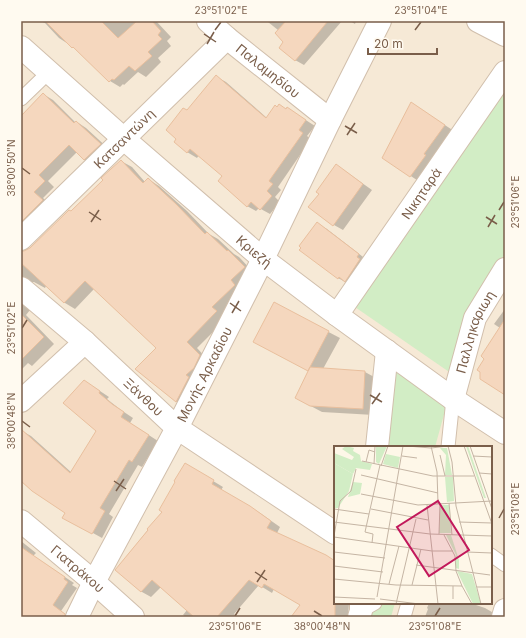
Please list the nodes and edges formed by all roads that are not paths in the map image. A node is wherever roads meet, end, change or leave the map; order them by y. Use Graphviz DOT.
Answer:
graph roads {
  1 [pos="208,21"];
  2 [pos="380,21"];
  3 [pos="478,21"];
  4 [pos="505,35"];
  5 [pos="227,38"];
  6 [pos="21,47"];
  7 [pos="49,72"];
  8 [pos="505,72"];
  9 [pos="21,99"];
  10 [pos="330,120"];
  11 [pos="124,139"];
  12 [pos="21,239"];
  13 [pos="263,259"];
  14 [pos="505,269"];
  15 [pos="21,288"];
  16 [pos="337,315"];
  17 [pos="85,342"];
  18 [pos="387,352"];
  19 [pos="453,399"];
  20 [pos="21,401"];
  21 [pos="177,428"];
  22 [pos="505,433"];
  23 [pos="377,446"];
  24 [pos="448,446"];
  25 [pos="21,521"];
  26 [pos="334,533"];
  27 [pos="492,556"];
  28 [pos="505,564"];
  29 [pos="94,582"];
  30 [pos="408,604"];
  31 [pos="505,610"];
  32 [pos="77,617"];
  33 [pos="133,617"];
  34 [pos="404,617"];
  35 [pos="503,617"];
  1 -- 5 [label="street, Παλαμηδίου"];
  2 -- 10 [label="street, Μονής Αρκαδίου"];
  3 -- 4 [label="street"];
  5 -- 10 [label="street, Παλαμηδίου"];
  5 -- 11 [label="street, Κατσαντώνη"];
  6 -- 7 [label="street, Κριεζή"];
  7 -- 9 [label="lane"];
  7 -- 11 [label="street, Κριεζή"];
  8 -- 16 [label="street, Νικηταρά"];
  10 -- 13 [label="street, Μονής Αρκαδίου"];
  11 -- 12 [label="street, Κατσαντώνη"];
  11 -- 13 [label="street, Κριεζή"];
  13 -- 16 [label="street, Κριεζή"];
  13 -- 21 [label="street, Μονής Αρκαδίου"];
  14 -- 19 [label="street, Παλληκαριωη"];
  15 -- 17 [label="street, Ξάνθου"];
  16 -- 18 [label="street, Κριεζή"];
  17 -- 20 [label="street"];
  17 -- 21 [label="street, Ξάνθου"];
  18 -- 19 [label="street, Κριεζή"];
  18 -- 23 [label="street"];
  19 -- 22 [label="street, Κριεζή"];
  19 -- 24 [label="lane"];
  21 -- 26 [label="street, Ξάνθου"];
  21 -- 29 [label="street, Μονής Αρκαδίου"];
  25 -- 29 [label="street, Γιατράκου"];
  27 -- 28 [label="lane"];
  29 -- 32 [label="street, Μονής Αρκαδίου"];
  29 -- 33 [label="street, Γιατράκου"];
  30 -- 34 [label="lane"];
  31 -- 35 [label="street"];
}
